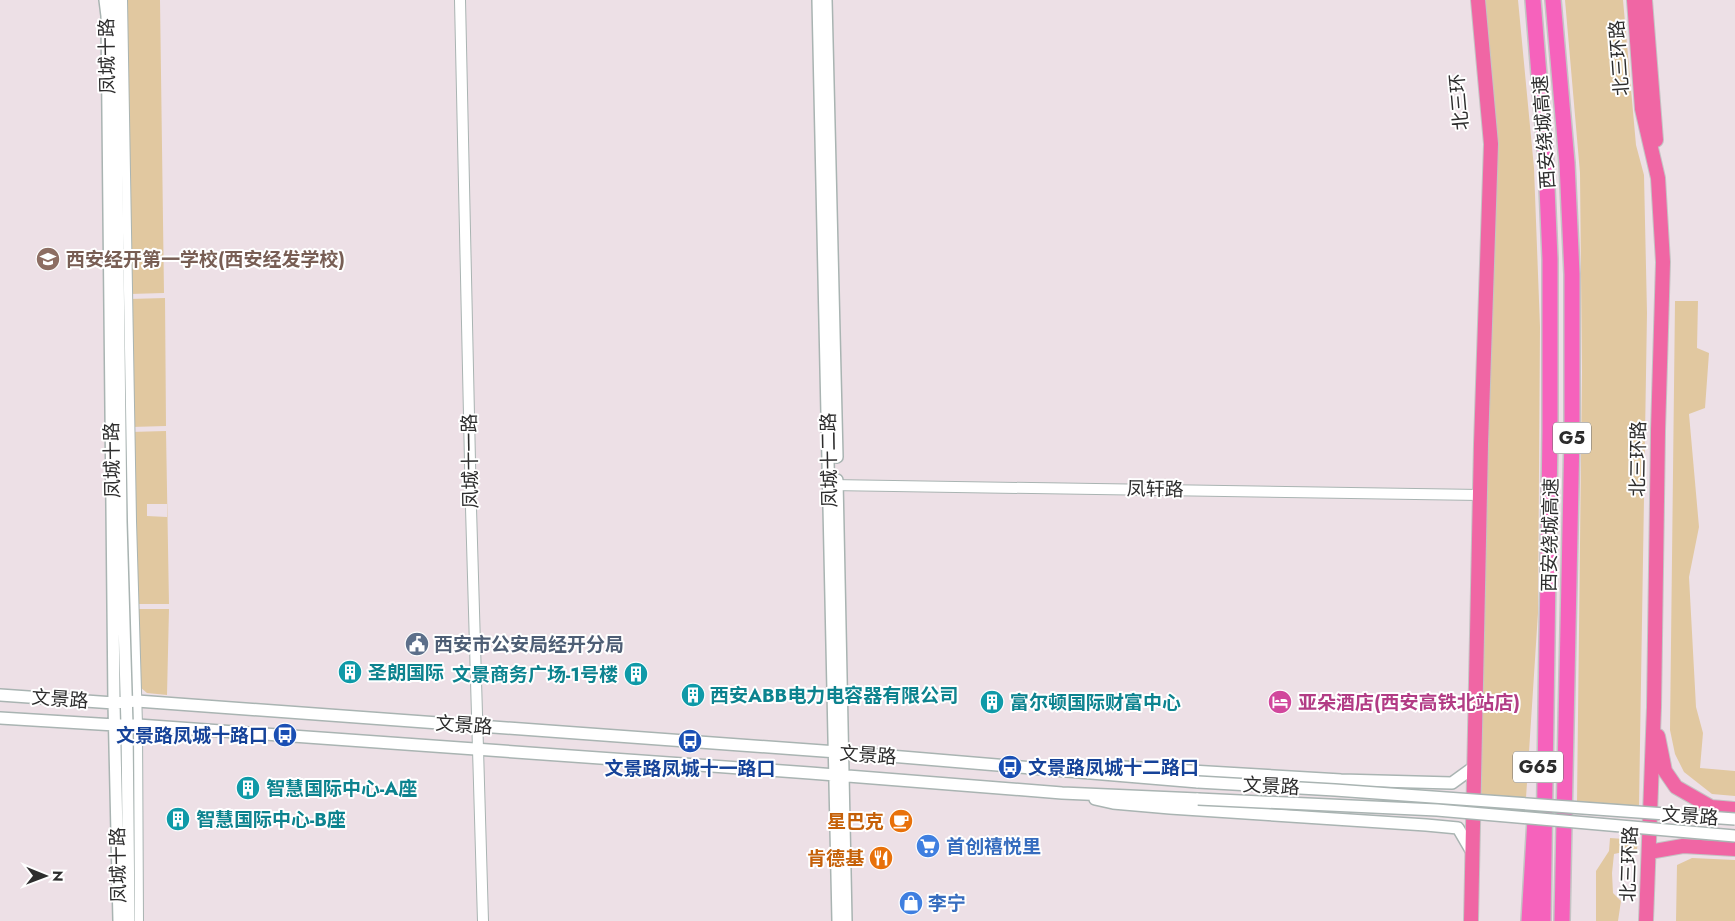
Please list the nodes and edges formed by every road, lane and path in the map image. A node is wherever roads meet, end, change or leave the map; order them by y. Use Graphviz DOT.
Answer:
graph roads {
  1 [pos="105,0"];
  2 [pos="115,0"];
  3 [pos="124,0"];
  4 [pos="460,0"];
  5 [pos="818,0"];
  6 [pos="826,0"];
  7 [pos="1470,0"];
  8 [pos="1478,0"];
  9 [pos="1529,0"];
  10 [pos="1533,0"];
  11 [pos="1554,0"];
  12 [pos="1634,0"];
  13 [pos="1645,0"];
  14 [pos="1535,37"];
  15 [pos="1658,178"];
  16 [pos="1488,201"];
  17 [pos="834,485"];
  18 [pos="1480,494"];
  19 [pos="1547,613"];
  20 [pos="0,695"];
  21 [pos="137,701"];
  22 [pos="119,703"];
  23 [pos="1654,707"];
  24 [pos="0,718"];
  25 [pos="115,725"];
  26 [pos="132,725"];
  27 [pos="478,726"];
  28 [pos="478,749"];
  29 [pos="838,752"];
  30 [pos="1474,767"];
  31 [pos="1076,772"];
  32 [pos="839,775"];
  33 [pos="1062,792"];
  34 [pos="1735,809"];
  35 [pos="1735,819"];
  36 [pos="1735,836"];
  37 [pos="1735,849"];
  38 [pos="1472,852"];
  39 [pos="1649,852"];
  40 [pos="119,921"];
  41 [pos="129,921"];
  42 [pos="138,921"];
  43 [pos="483,921"];
  44 [pos="838,921"];
  45 [pos="846,921"];
  46 [pos="1471,921"];
  47 [pos="1529,921"];
  48 [pos="1543,921"];
  49 [pos="1563,921"];
  50 [pos="1646,921"];
  1 -- 22 [label="main road, 凤城十路"];
  2 -- 22 [label="main road, 凤城十路"];
  3 -- 21 [label="street"];
  4 -- 27 [label="street, 凤城十一路"];
  5 -- 17 [label="main road, 凤城十二路"];
  6 -- 17 [label="main road, 凤城十二路"];
  7 -- 16 [label="highway, 北三环"];
  8 -- 16 [label="highway"];
  9 -- 14 [label="highway"];
  10 -- 14 [label="highway, 西安绕城高速 / G5"];
  11 -- 49 [label="highway, 西安绕城高速 / G5"];
  12 -- 15 [label="highway, 北三环路"];
  13 -- 15 [label="highway"];
  14 -- 19 [label="highway, 西安绕城高速 / G5"];
  15 -- 23 [label="highway, 北三环路"];
  16 -- 18 [label="highway"];
  17 -- 18 [label="street, 凤轩路"];
  17 -- 29 [label="main road, 凤城十二路"];
  18 -- 30 [label="highway"];
  19 -- 47 [label="highway, G65"];
  19 -- 48 [label="highway, 西安绕城高速 / G5"];
  20 -- 22 [label="main road, 文景路"];
  21 -- 22 [label="main road, 文景路"];
  21 -- 26 [label="street"];
  21 -- 27 [label="main road, 文景路"];
  22 -- 25 [label="main road, 凤城十路"];
  22 -- 26 [label="main road, 凤城十路"];
  23 -- 34 [label="highway"];
  23 -- 39 [label="highway, 北三环路"];
  24 -- 25 [label="main road, 文景路"];
  25 -- 26 [label="main road, 文景路"];
  25 -- 40 [label="main road, 凤城十路"];
  26 -- 28 [label="main road, 文景路"];
  26 -- 41 [label="main road, 凤城十路"];
  26 -- 42 [label="street"];
  27 -- 28 [label="street, 凤城十一路"];
  27 -- 29 [label="main road, 文景路"];
  28 -- 32 [label="main road, 文景路"];
  28 -- 43 [label="street, 凤城十一路"];
  29 -- 31 [label="main road, 文景路"];
  29 -- 32 [label="main road, 凤城十二路"];
  30 -- 31 [label="main road"];
  30 -- 38 [label="highway"];
  31 -- 35 [label="main road, 文景路, bridge"];
  32 -- 33 [label="main road, 文景路"];
  32 -- 44 [label="main road, 凤城十二路"];
  32 -- 45 [label="main road, 凤城十二路"];
  33 -- 36 [label="main road, 文景路, bridge"];
  33 -- 38 [label="main road"];
  37 -- 39 [label="highway"];
  38 -- 46 [label="highway"];
  39 -- 50 [label="highway, 北三环路"];
}
